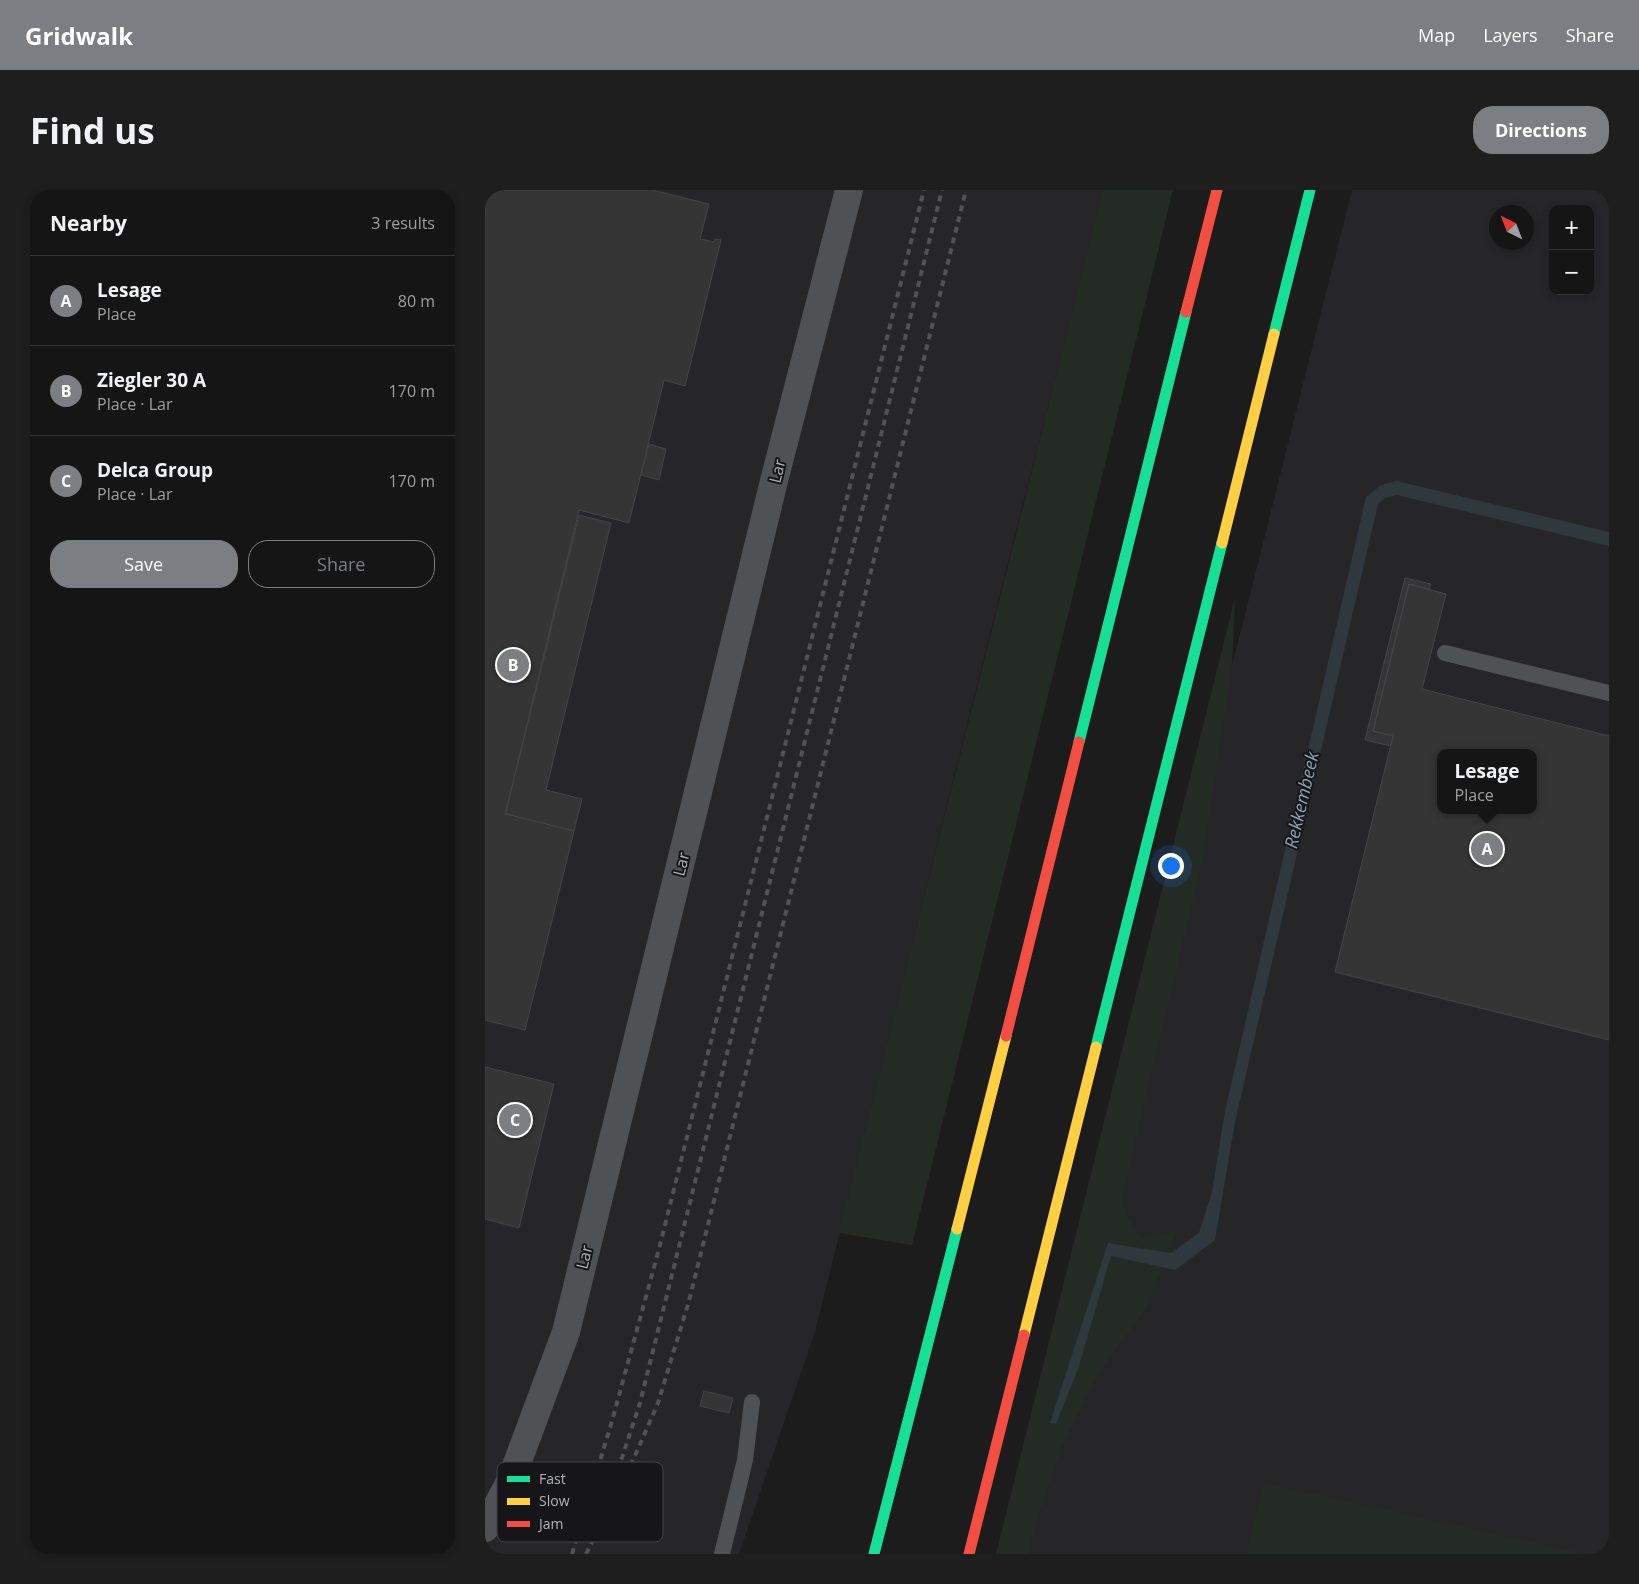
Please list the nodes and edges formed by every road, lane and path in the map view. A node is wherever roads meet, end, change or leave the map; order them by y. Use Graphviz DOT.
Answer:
graph roads {
  1 [pos="849,190"];
  2 [pos="1217,190"];
  3 [pos="1310,190"];
  4 [pos="1445,653"];
  5 [pos="1609,693"];
  6 [pos="752,1402"];
  7 [pos="517,1462"];
  8 [pos="497,1506"];
  9 [pos="485,1528"];
  10 [pos="722,1554"];
  11 [pos="874,1554"];
  12 [pos="969,1554"];
  1 -- 7 [label="street, Lar"];
  2 -- 11 [label="highway"];
  3 -- 12 [label="highway"];
  4 -- 5 [label="lane"];
  6 -- 10 [label="lane"];
  8 -- 9 [label="street, Lar"];
}
